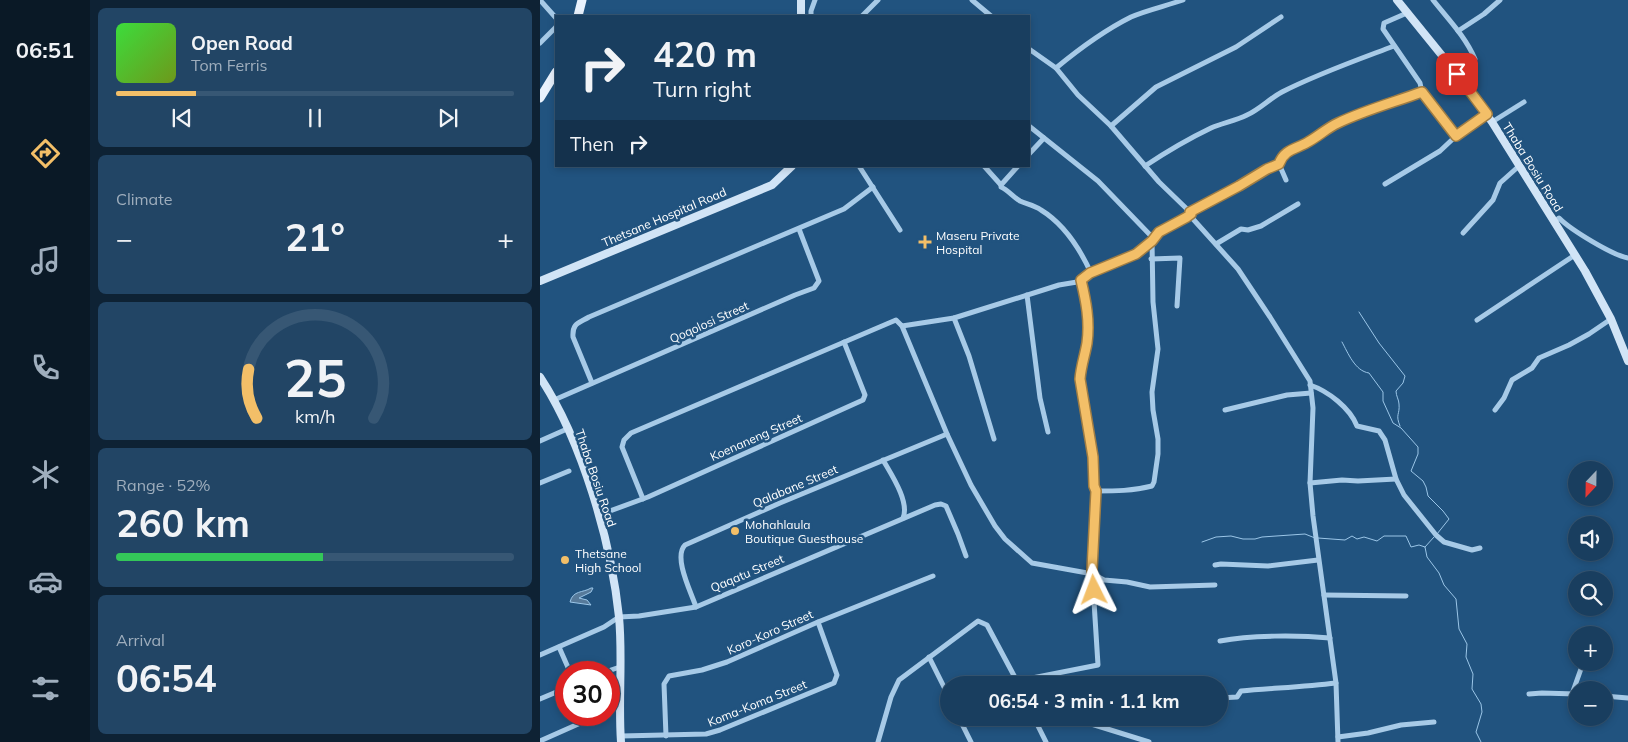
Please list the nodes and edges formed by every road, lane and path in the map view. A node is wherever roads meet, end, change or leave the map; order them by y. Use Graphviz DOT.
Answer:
graph roads {
  1 [pos="540,0"];
  2 [pos="582,0"];
  3 [pos="800,0"];
  4 [pos="815,0"];
  5 [pos="878,0"];
  6 [pos="972,0"];
  7 [pos="1183,0"];
  8 [pos="1397,0"];
  9 [pos="1433,0"];
  10 [pos="1500,0"];
  11 [pos="1407,13"];
  12 [pos="578,15"];
  13 [pos="801,15"];
  14 [pos="811,15"];
  15 [pos="863,15"];
  16 [pos="990,15"];
  17 [pos="555,17"];
  18 [pos="1281,17"];
  19 [pos="555,28"];
  20 [pos="1458,31"];
  21 [pos="540,43"];
  22 [pos="1394,46"];
  23 [pos="1030,50"];
  24 [pos="1056,68"];
  25 [pos="555,74"];
  26 [pos="1460,80"];
  27 [pos="1422,92"];
  28 [pos="540,98"];
  29 [pos="1524,102"];
  30 [pos="1487,114"];
  31 [pos="1492,122"];
  32 [pos="1111,126"];
  33 [pos="1030,127"];
  34 [pos="1456,136"];
  35 [pos="1044,138"];
  36 [pos="1030,153"];
  37 [pos="1279,164"];
  38 [pos="1145,166"];
  39 [pos="1519,166"];
  40 [pos="791,167"];
  41 [pos="860,167"];
  42 [pos="985,167"];
  43 [pos="1017,167"];
  44 [pos="1286,180"];
  45 [pos="1001,184"];
  46 [pos="1386,184"];
  47 [pos="873,187"];
  48 [pos="1298,204"];
  49 [pos="1190,213"];
  50 [pos="1554,222"];
  51 [pos="799,229"];
  52 [pos="900,230"];
  53 [pos="1463,233"];
  54 [pos="1153,240"];
  55 [pos="1216,244"];
  56 [pos="1575,255"];
  57 [pos="1628,258"];
  58 [pos="1151,259"];
  59 [pos="1090,273"];
  60 [pos="540,280"];
  61 [pos="1081,280"];
  62 [pos="1027,295"];
  63 [pos="1177,306"];
  64 [pos="954,318"];
  65 [pos="1611,319"];
  66 [pos="1477,320"];
  67 [pos="902,326"];
  68 [pos="844,342"];
  69 [pos="1628,360"];
  70 [pos="540,377"];
  71 [pos="592,383"];
  72 [pos="1310,385"];
  73 [pos="1311,393"];
  74 [pos="554,400"];
  75 [pos="1225,410"];
  76 [pos="1495,410"];
  77 [pos="567,429"];
  78 [pos="1048,432"];
  79 [pos="946,434"];
  80 [pos="540,440"];
  81 [pos="994,440"];
  82 [pos="883,460"];
  83 [pos="569,471"];
  84 [pos="1396,479"];
  85 [pos="540,481"];
  86 [pos="1310,483"];
  87 [pos="1096,491"];
  88 [pos="643,499"];
  89 [pos="599,515"];
  90 [pos="903,518"];
  91 [pos="1480,548"];
  92 [pos="966,556"];
  93 [pos="1318,560"];
  94 [pos="1215,565"];
  95 [pos="1093,574"];
  96 [pos="933,576"];
  97 [pos="1215,584"];
  98 [pos="1324,594"];
  99 [pos="1406,596"];
  100 [pos="696,606"];
  101 [pos="619,617"];
  102 [pos="818,622"];
  103 [pos="1330,638"];
  104 [pos="1220,641"];
  105 [pos="559,647"];
  106 [pos="540,655"];
  107 [pos="930,657"];
  108 [pos="565,661"];
  109 [pos="620,661"];
  110 [pos="620,667"];
  111 [pos="1014,676"];
  112 [pos="1049,676"];
  113 [pos="940,678"];
  114 [pos="1336,683"];
  115 [pos="555,693"];
  116 [pos="1529,694"];
  117 [pos="1568,694"];
  118 [pos="1613,697"];
  119 [pos="1228,698"];
  120 [pos="1628,698"];
  121 [pos="540,699"];
  122 [pos="1434,722"];
  123 [pos="574,726"];
  124 [pos="963,726"];
  125 [pos="1038,726"];
  126 [pos="1098,726"];
  127 [pos="666,736"];
  128 [pos="621,739"];
  129 [pos="1338,740"];
  130 [pos="540,741"];
  131 [pos="878,742"];
  132 [pos="970,742"];
  133 [pos="1046,742"];
  134 [pos="1150,742"];
  1 -- 17 [label="street"];
  2 -- 12 [label="main road"];
  3 -- 13 [label="street"];
  4 -- 14 [label="street"];
  5 -- 15 [label="street"];
  6 -- 16 [label="street"];
  7 -- 24 [label="street"];
  8 -- 11 [label="street, Thaba Bosiu Road"];
  9 -- 20 [label="street"];
  10 -- 20 [label="street"];
  11 -- 22 [label="street"];
  11 -- 26 [label="street, Thaba Bosiu Road"];
  18 -- 32 [label="street"];
  19 -- 21 [label="street"];
  20 -- 26 [label="street"];
  22 -- 27 [label="street"];
  22 -- 38 [label="street"];
  23 -- 24 [label="street"];
  24 -- 32 [label="street"];
  25 -- 28 [label="main road"];
  26 -- 30 [label="street, Thaba Bosiu Road"];
  27 -- 34 [label="street"];
  27 -- 37 [label="street"];
  29 -- 31 [label="street"];
  30 -- 31 [label="street, Thaba Bosiu Road"];
  30 -- 34 [label="street"];
  31 -- 39 [label="street, Thaba Bosiu Road"];
  32 -- 38 [label="street"];
  33 -- 35 [label="street"];
  34 -- 46 [label="street"];
  35 -- 36 [label="street"];
  35 -- 54 [label="street"];
  37 -- 44 [label="street"];
  37 -- 49 [label="street"];
  38 -- 49 [label="street"];
  39 -- 50 [label="street, Thaba Bosiu Road"];
  39 -- 53 [label="street"];
  40 -- 60 [label="street, Thetsane Hospital Road"];
  41 -- 47 [label="street"];
  42 -- 45 [label="street"];
  43 -- 45 [label="street"];
  45 -- 59 [label="street"];
  47 -- 51 [label="street"];
  47 -- 52 [label="street"];
  48 -- 55 [label="street"];
  49 -- 54 [label="street"];
  49 -- 55 [label="street"];
  50 -- 56 [label="street, Thaba Bosiu Road"];
  50 -- 57 [label="street"];
  51 -- 71 [label="street, Qoqolosi Street"];
  51 -- 71 [label="street"];
  54 -- 58 [label="street"];
  54 -- 59 [label="street"];
  55 -- 72 [label="street"];
  56 -- 65 [label="street, Thaba Bosiu Road"];
  56 -- 66 [label="street"];
  58 -- 63 [label="street"];
  58 -- 87 [label="street"];
  59 -- 61 [label="street"];
  61 -- 62 [label="street"];
  61 -- 87 [label="street"];
  62 -- 64 [label="street"];
  62 -- 78 [label="street"];
  64 -- 67 [label="street"];
  64 -- 81 [label="street"];
  65 -- 69 [label="street, Thaba Bosiu Road"];
  65 -- 76 [label="street"];
  67 -- 68 [label="street"];
  67 -- 79 [label="street"];
  68 -- 88 [label="street, Koenaneng Street"];
  68 -- 88 [label="street"];
  70 -- 74 [label="street, Thaba Bosiu Road"];
  71 -- 74 [label="street, Qoqolosi Street"];
  72 -- 73 [label="street"];
  72 -- 84 [label="street"];
  73 -- 75 [label="street"];
  73 -- 86 [label="street"];
  74 -- 77 [label="street, Thaba Bosiu Road"];
  77 -- 80 [label="street"];
  77 -- 89 [label="street, Thaba Bosiu Road"];
  79 -- 82 [label="street, Qalabane Street"];
  79 -- 95 [label="street"];
  82 -- 90 [label="street"];
  82 -- 100 [label="street, Qalabane Street"];
  83 -- 85 [label="street"];
  84 -- 86 [label="street"];
  84 -- 91 [label="street"];
  86 -- 93 [label="street"];
  87 -- 95 [label="street"];
  88 -- 89 [label="street, Koenaneng Street"];
  89 -- 101 [label="street, Thaba Bosiu Road"];
  90 -- 92 [label="street, Qaqatu Street"];
  90 -- 100 [label="street, Qaqatu Street"];
  93 -- 94 [label="street"];
  93 -- 98 [label="street"];
  95 -- 97 [label="street"];
  95 -- 112 [label="street"];
  96 -- 102 [label="street, Koro-Koro Street"];
  98 -- 99 [label="street"];
  98 -- 103 [label="street"];
  100 -- 101 [label="street, Qaqatu Street"];
  101 -- 105 [label="street"];
  101 -- 109 [label="street, Thaba Bosiu Road"];
  102 -- 127 [label="street, Koro-Koro Street"];
  102 -- 127 [label="street, Koma-Koma Street"];
  103 -- 104 [label="street"];
  103 -- 114 [label="street"];
  105 -- 106 [label="street"];
  105 -- 108 [label="street"];
  107 -- 111 [label="street"];
  107 -- 113 [label="street"];
  107 -- 131 [label="street"];
  110 -- 128 [label="street, Thaba Bosiu Road"];
  114 -- 119 [label="street"];
  114 -- 129 [label="street"];
  115 -- 121 [label="street"];
  116 -- 117 [label="street"];
  118 -- 120 [label="street"];
  122 -- 129 [label="street"];
  123 -- 130 [label="street"];
  124 -- 132 [label="street"];
  125 -- 133 [label="street"];
  126 -- 134 [label="street"];
  127 -- 128 [label="street, Koma-Koma Street"];
}
